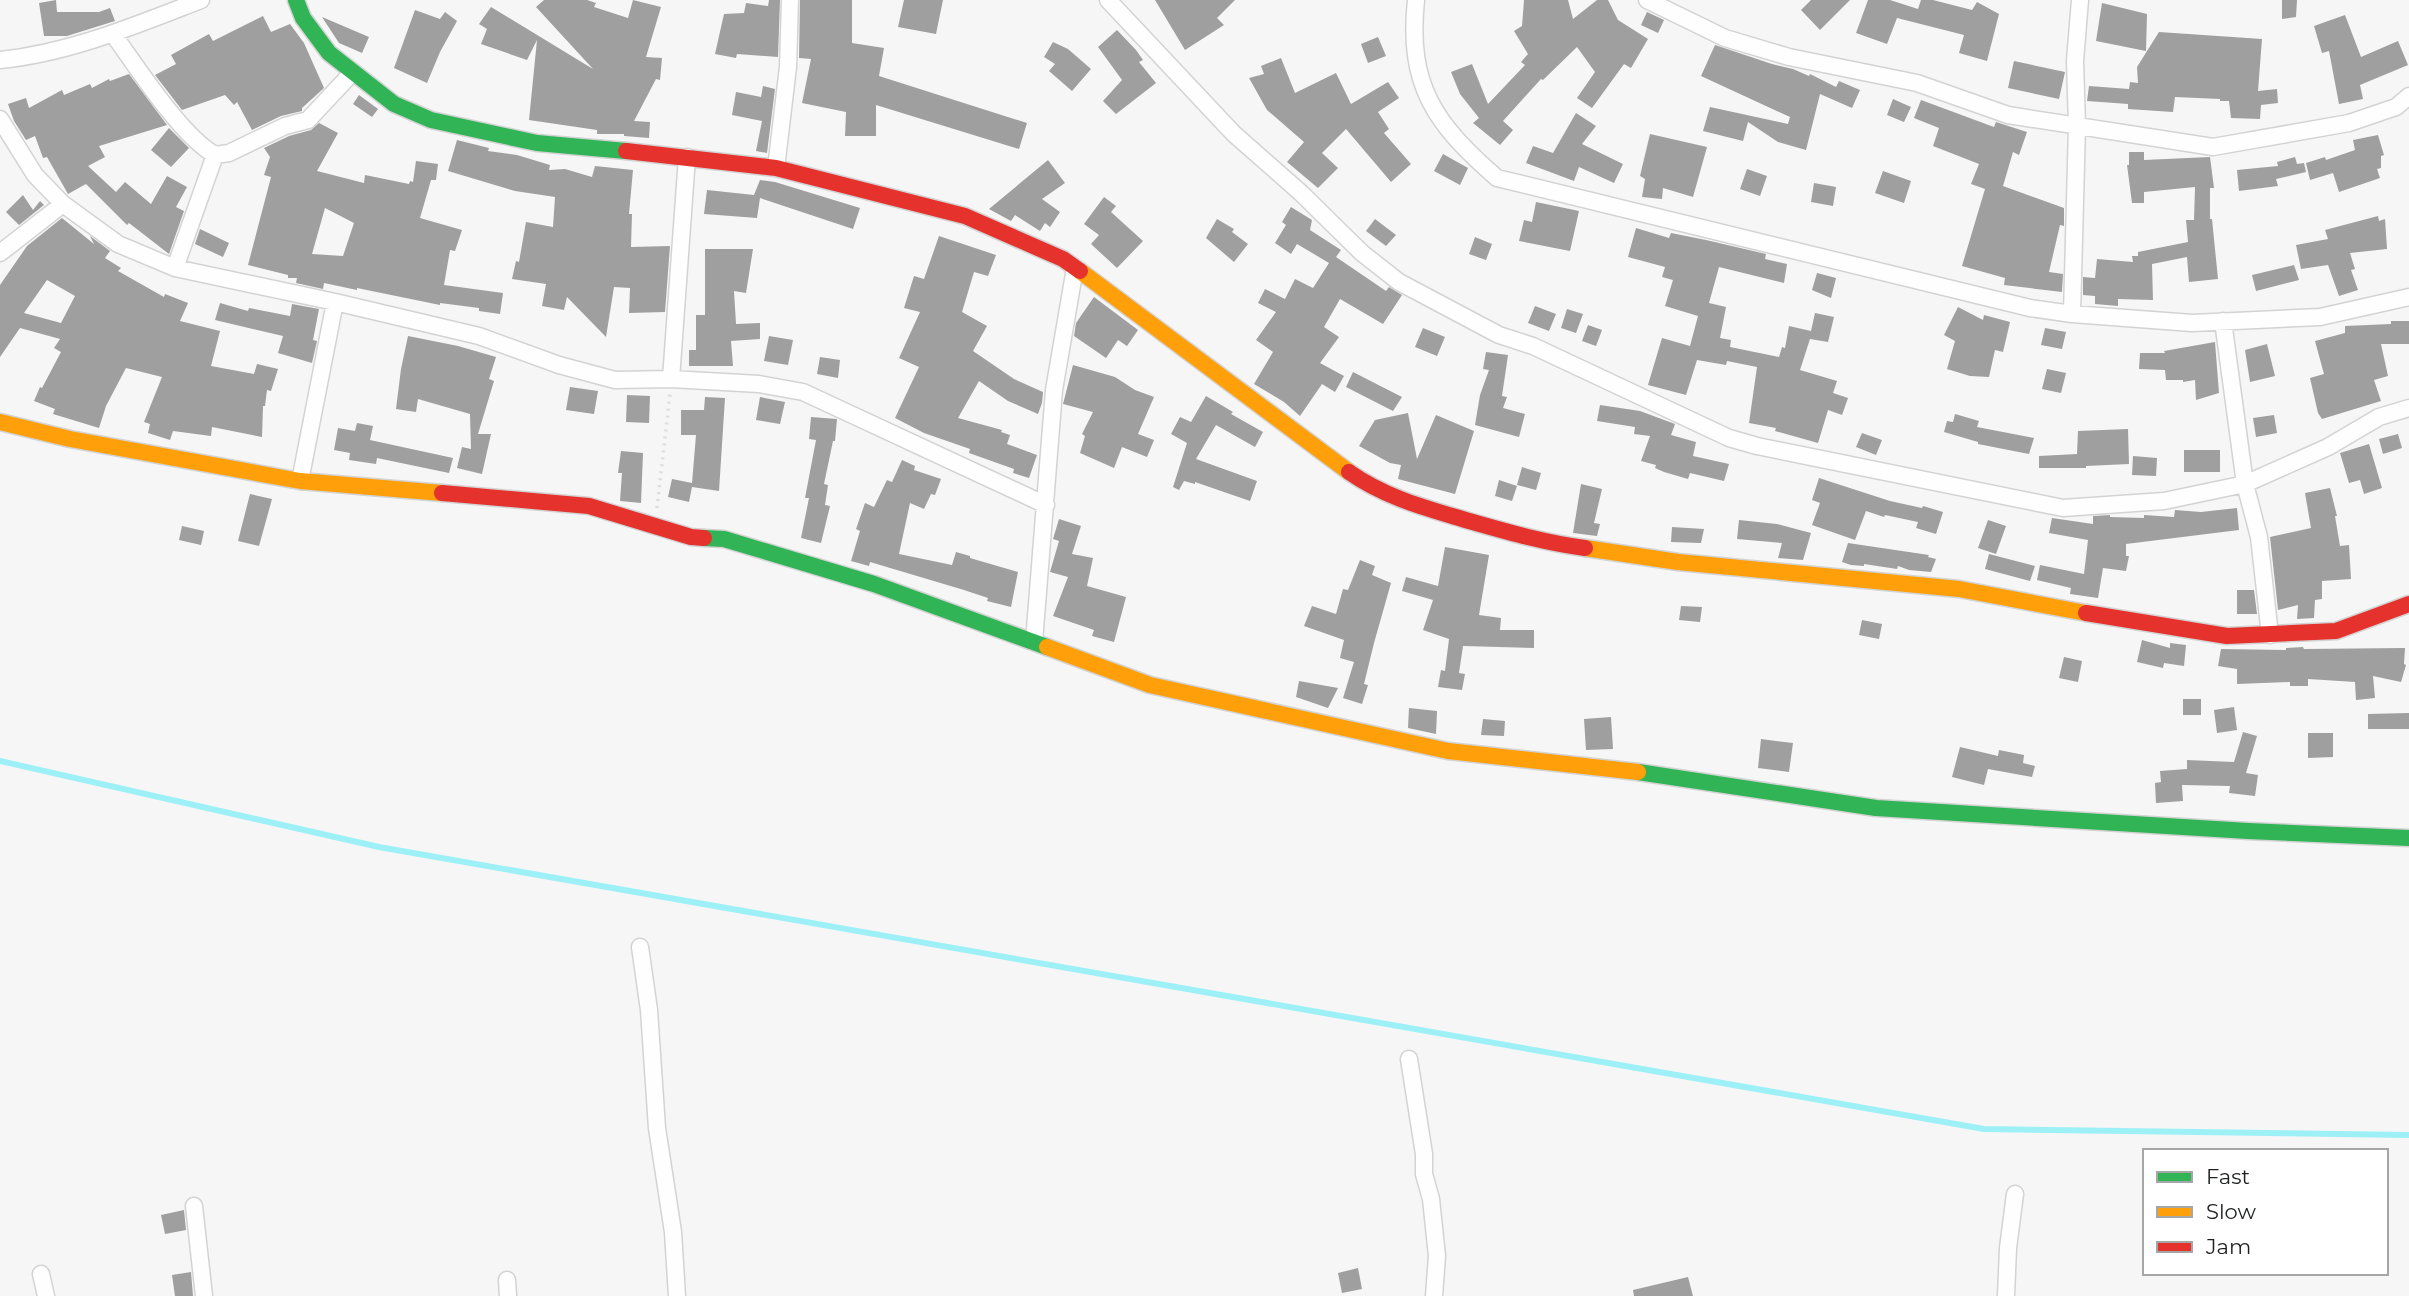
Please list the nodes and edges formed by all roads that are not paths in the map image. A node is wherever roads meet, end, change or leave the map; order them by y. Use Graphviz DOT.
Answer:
graph roads {
  1 [pos="201,0"];
  2 [pos="296,0"];
  3 [pos="790,0"];
  4 [pos="1108,0"];
  5 [pos="1416,0"];
  6 [pos="1647,0"];
  7 [pos="2081,0"];
  8 [pos="113,34"];
  9 [pos="0,60"];
  10 [pos="352,73"];
  11 [pos="2409,96"];
  12 [pos="0,119"];
  13 [pos="2077,125"];
  14 [pos="215,155"];
  15 [pos="687,157"];
  16 [pos="776,168"];
  17 [pos="63,204"];
  18 [pos="0,253"];
  19 [pos="175,268"];
  20 [pos="1075,268"];
  21 [pos="2409,297"];
  22 [pos="335,302"];
  23 [pos="2072,314"];
  24 [pos="2222,321"];
  25 [pos="671,379"];
  26 [pos="2409,408"];
  27 [pos="0,422"];
  28 [pos="300,481"];
  29 [pos="2245,484"];
  30 [pos="1046,505"];
  31 [pos="2409,604"];
  32 [pos="2270,635"];
  33 [pos="1034,642"];
  34 [pos="2409,838"];
  35 [pos="640,947"];
  36 [pos="1409,1059"];
  37 [pos="2015,1194"];
  38 [pos="194,1206"];
  39 [pos="41,1274"];
  40 [pos="46,1296"];
  41 [pos="204,1296"];
  42 [pos="677,1296"];
  43 [pos="1434,1296"];
  44 [pos="2006,1296"];
  1 -- 8 [label="street"];
  2 -- 10 [label="street"];
  3 -- 16 [label="street"];
  4 -- 29 [label="street"];
  5 -- 23 [label="street"];
  6 -- 13 [label="street"];
  7 -- 13 [label="street"];
  8 -- 9 [label="street"];
  8 -- 14 [label="street"];
  10 -- 14 [label="street"];
  10 -- 15 [label="street"];
  11 -- 13 [label="street"];
  12 -- 17 [label="street"];
  13 -- 23 [label="street"];
  14 -- 19 [label="street"];
  15 -- 16 [label="street"];
  15 -- 25 [label="street"];
  16 -- 20 [label="street"];
  17 -- 18 [label="street"];
  17 -- 19 [label="street"];
  19 -- 22 [label="street"];
  20 -- 30 [label="street"];
  20 -- 32 [label="street"];
  21 -- 24 [label="street"];
  22 -- 25 [label="street"];
  22 -- 28 [label="street"];
  23 -- 24 [label="street"];
  24 -- 29 [label="street"];
  25 -- 30 [label="street"];
  26 -- 29 [label="street"];
  27 -- 28 [label="street"];
  28 -- 33 [label="street"];
  29 -- 32 [label="street"];
  30 -- 33 [label="street"];
  31 -- 32 [label="street"];
  33 -- 34 [label="street"];
  35 -- 42 [label="street"];
  36 -- 43 [label="street"];
  37 -- 44 [label="street"];
  38 -- 41 [label="street"];
  39 -- 40 [label="street"];
}
